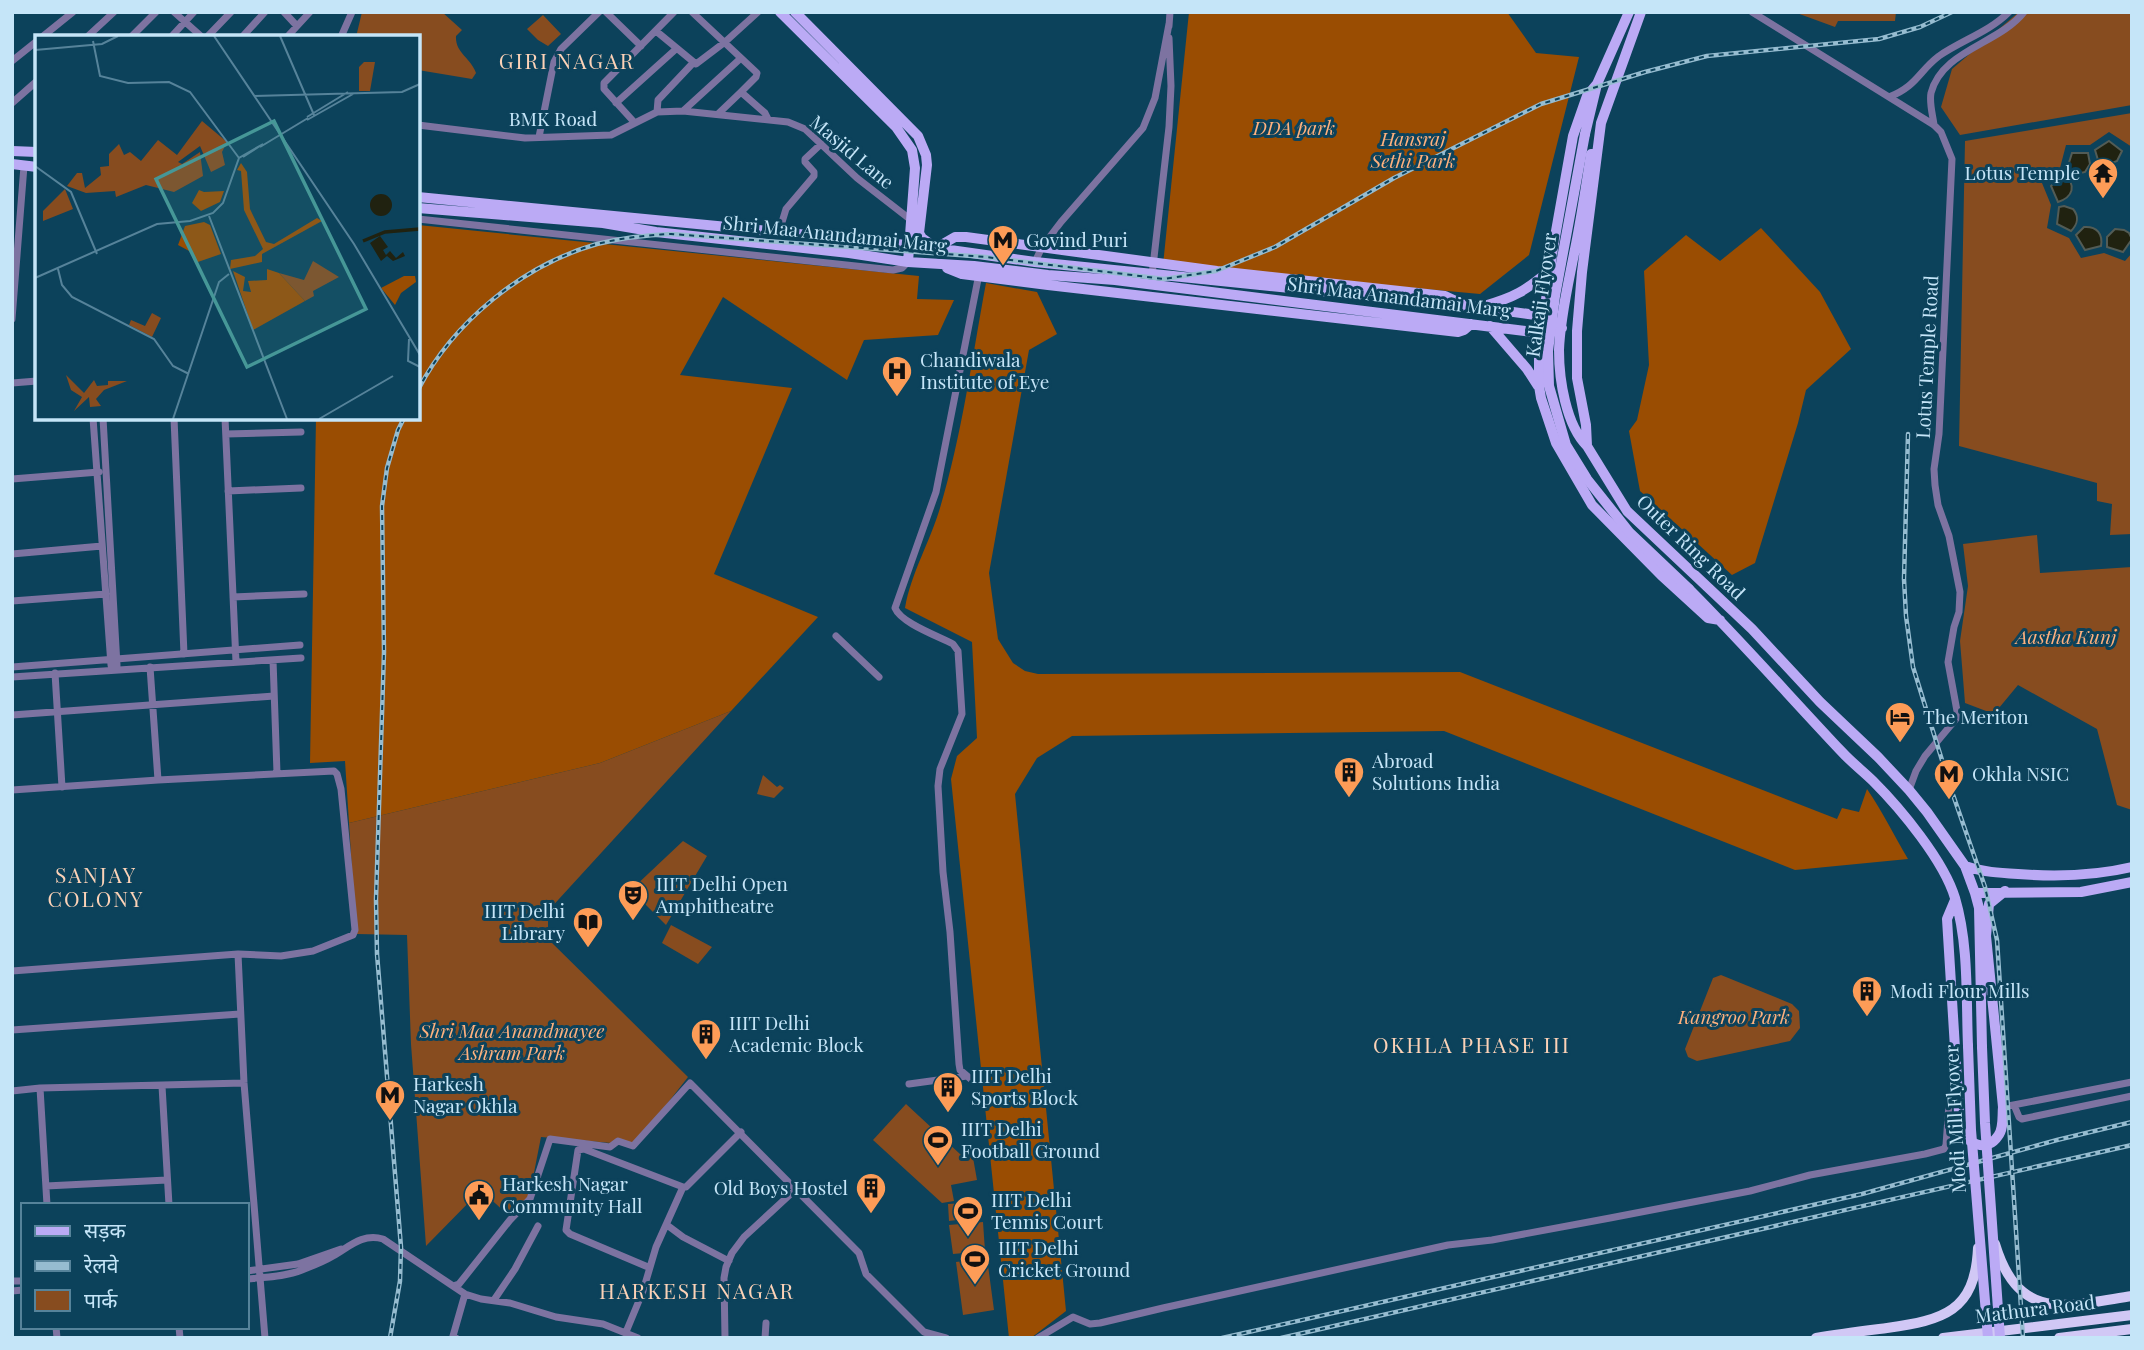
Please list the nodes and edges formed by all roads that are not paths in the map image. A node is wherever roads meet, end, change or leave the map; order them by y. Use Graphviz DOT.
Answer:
graph roads {
  1 [pos="114,12"];
  2 [pos="156,12"];
  3 [pos="174,12"];
  4 [pos="194,12"];
  5 [pos="231,12"];
  6 [pos="265,12"];
  7 [pos="284,12"];
  8 [pos="310,12"];
  9 [pos="350,12"];
  10 [pos="599,12"];
  11 [pos="674,12"];
  12 [pos="692,12"];
  13 [pos="758,12"];
  14 [pos="779,12"];
  15 [pos="795,12"];
  16 [pos="1170,12"];
  17 [pos="1629,12"];
  18 [pos="1641,12"];
  19 [pos="1752,12"];
  20 [pos="2009,12"];
  21 [pos="2024,12"];
  22 [pos="69,13"];
  23 [pos="609,13"];
  24 [pos="185,22"];
  25 [pos="1169,24"];
  26 [pos="297,26"];
  27 [pos="656,31"];
  28 [pos="44,35"];
  29 [pos="89,35"];
  30 [pos="133,35"];
  31 [pos="173,35"];
  32 [pos="202,35"];
  33 [pos="207,35"];
  34 [pos="244,35"];
  35 [pos="289,35"];
  36 [pos="341,35"];
  37 [pos="725,42"];
  38 [pos="35,43"];
  39 [pos="641,46"];
  40 [pos="676,49"];
  41 [pos="741,58"];
  42 [pos="12,61"];
  43 [pos="694,63"];
  44 [pos="35,83"];
  45 [pos="1597,84"];
  46 [pos="741,92"];
  47 [pos="1889,97"];
  48 [pos="12,103"];
  49 [pos="616,103"];
  50 [pos="683,111"];
  51 [pos="657,112"];
  52 [pos="718,114"];
  53 [pos="768,119"];
  54 [pos="634,122"];
  55 [pos="1601,123"];
  56 [pos="420,125"];
  57 [pos="1934,125"];
  58 [pos="538,137"];
  59 [pos="821,144"];
  60 [pos="12,151"];
  61 [pos="35,152"];
  62 [pos="12,164"];
  63 [pos="24,166"];
  64 [pos="35,167"];
  65 [pos="420,197"];
  66 [pos="420,208"];
  67 [pos="420,219"];
  68 [pos="911,220"];
  69 [pos="1556,230"];
  70 [pos="779,232"];
  71 [pos="1577,239"];
  72 [pos="909,245"];
  73 [pos="1042,247"];
  74 [pos="936,248"];
  75 [pos="908,262"];
  76 [pos="1035,262"];
  77 [pos="1154,262"];
  78 [pos="980,271"];
  79 [pos="1549,271"];
  80 [pos="1153,275"];
  81 [pos="1471,307"];
  82 [pos="1543,316"];
  83 [pos="12,319"];
  84 [pos="1490,326"];
  85 [pos="1562,328"];
  86 [pos="1541,333"];
  87 [pos="35,381"];
  88 [pos="12,383"];
  89 [pos="1539,386"];
  90 [pos="1564,394"];
  91 [pos="1542,398"];
  92 [pos="93,420"];
  93 [pos="103,420"];
  94 [pos="174,420"];
  95 [pos="225,420"];
  96 [pos="300,432"];
  97 [pos="226,435"];
  98 [pos="1587,446"];
  99 [pos="97,472"];
  100 [pos="106,472"];
  101 [pos="12,479"];
  102 [pos="301,488"];
  103 [pos="228,491"];
  104 [pos="102,546"];
  105 [pos="12,554"];
  106 [pos="106,594"];
  107 [pos="303,594"];
  108 [pos="233,597"];
  109 [pos="12,601"];
  110 [pos="1720,620"];
  111 [pos="836,636"];
  112 [pos="300,645"];
  113 [pos="236,650"];
  114 [pos="184,654"];
  115 [pos="301,659"];
  116 [pos="273,660"];
  117 [pos="236,662"];
  118 [pos="114,665"];
  119 [pos="12,667"];
  120 [pos="150,667"];
  121 [pos="55,673"];
  122 [pos="12,677"];
  123 [pos="879,677"];
  124 [pos="274,696"];
  125 [pos="153,704"];
  126 [pos="58,712"];
  127 [pos="12,715"];
  128 [pos="277,773"];
  129 [pos="158,780"];
  130 [pos="62,786"];
  131 [pos="12,790"];
  132 [pos="1909,790"];
  133 [pos="1965,866"];
  134 [pos="2132,867"];
  135 [pos="2132,881"];
  136 [pos="2005,891"];
  137 [pos="1975,893"];
  138 [pos="1956,899"];
  139 [pos="1979,908"];
  140 [pos="1987,923"];
  141 [pos="238,954"];
  142 [pos="12,971"];
  143 [pos="240,1014"];
  144 [pos="12,1031"];
  145 [pos="2132,1082"];
  146 [pos="244,1083"];
  147 [pos="909,1084"];
  148 [pos="162,1086"];
  149 [pos="40,1088"];
  150 [pos="12,1091"];
  151 [pos="2132,1096"];
  152 [pos="1949,1104"];
  153 [pos="2008,1106"];
  154 [pos="741,1132"];
  155 [pos="607,1147"];
  156 [pos="603,1156"];
  157 [pos="167,1180"];
  158 [pos="46,1186"];
  159 [pos="683,1187"];
  160 [pos="796,1189"];
  161 [pos="47,1203"];
  162 [pos="169,1203"];
  163 [pos="667,1225"];
  164 [pos="538,1226"];
  165 [pos="1979,1228"];
  166 [pos="1993,1236"];
  167 [pos="729,1261"];
  168 [pos="648,1267"];
  169 [pos="248,1271"];
  170 [pos="260,1274"];
  171 [pos="248,1279"];
  172 [pos="453,1286"];
  173 [pos="465,1294"];
  174 [pos="2132,1296"];
  175 [pos="494,1300"];
  176 [pos="2132,1315"];
  177 [pos="766,1323"];
  178 [pos="2132,1329"];
  179 [pos="626,1332"];
  180 [pos="930,1336"];
  181 [pos="2065,1337"];
  182 [pos="265,1338"];
  183 [pos="456,1338"];
  184 [pos="638,1338"];
  185 [pos="725,1338"];
  186 [pos="765,1338"];
  187 [pos="946,1338"];
  188 [pos="1038,1338"];
  189 [pos="1816,1338"];
  190 [pos="1943,1338"];
  191 [pos="1988,1338"];
  192 [pos="2000,1338"];
  193 [pos="2059,1338"];
  194 [pos="2125,1338"];
  1 -- 29 [label="street"];
  2 -- 30 [label="street"];
  3 -- 24 [label="street"];
  4 -- 24 [label="street"];
  5 -- 33 [label="street"];
  6 -- 34 [label="street"];
  7 -- 26 [label="street"];
  8 -- 26 [label="street"];
  9 -- 36 [label="street"];
  10 -- 58 [label="street"];
  11 -- 27 [label="street"];
  12 -- 37 [label="street"];
  13 -- 37 [label="street"];
  14 -- 68 [label="main road"];
  15 -- 74 [label="main road"];
  16 -- 25 [label="street"];
  17 -- 45 [label="main road"];
  18 -- 55 [label="main road, Outer Ring Road"];
  19 -- 47 [label="street, Lotus Temple Road"];
  20 -- 47 [label="street"];
  21 -- 57 [label="street"];
  22 -- 28 [label="street"];
  23 -- 39 [label="street"];
  24 -- 31 [label="street"];
  24 -- 32 [label="street"];
  25 -- 73 [label="street"];
  25 -- 77 [label="street"];
  26 -- 35 [label="street"];
  27 -- 39 [label="street"];
  27 -- 40 [label="street"];
  37 -- 41 [label="street"];
  37 -- 43 [label="street"];
  38 -- 42 [label="street"];
  39 -- 49 [label="street"];
  40 -- 43 [label="street"];
  40 -- 49 [label="street"];
  41 -- 46 [label="street"];
  41 -- 50 [label="street"];
  43 -- 51 [label="street"];
  44 -- 48 [label="street"];
  45 -- 69 [label="main road"];
  45 -- 110 [label="main road, Kalkaji Flyover, bridge"];
  46 -- 52 [label="street"];
  46 -- 53 [label="street"];
  47 -- 57 [label="street, Lotus Temple Road"];
  49 -- 54 [label="street"];
  50 -- 51 [label="street, BMK Road"];
  50 -- 52 [label="street, Masjid Lane"];
  51 -- 54 [label="street, BMK Road"];
  52 -- 53 [label="street, Masjid Lane"];
  53 -- 59 [label="street, Masjid Lane"];
  54 -- 58 [label="street, BMK Road"];
  55 -- 71 [label="main road"];
  55 -- 98 [label="main road, Outer Ring Road"];
  56 -- 58 [label="street, BMK Road"];
  57 -- 132 [label="street, Lotus Temple Road"];
  59 -- 68 [label="street, Masjid Lane"];
  59 -- 70 [label="street"];
  60 -- 61 [label="main road"];
  62 -- 63 [label="main road"];
  63 -- 64 [label="main road"];
  63 -- 83 [label="street"];
  65 -- 70 [label="main road, Shri Maa Anandamai Marg"];
  66 -- 75 [label="main road, Shri Maa Anandamai Marg"];
  67 -- 75 [label="street"];
  68 -- 72 [label="main road"];
  69 -- 71 [label="main road"];
  69 -- 79 [label="main road"];
  70 -- 72 [label="main road, Shri Maa Anandamai Marg"];
  71 -- 85 [label="main road"];
  72 -- 74 [label="main road, Shri Maa Anandamai Marg"];
  72 -- 75 [label="main road"];
  73 -- 74 [label="main road"];
  73 -- 76 [label="street"];
  73 -- 77 [label="main road"];
  74 -- 76 [label="main road, Shri Maa Anandamai Marg"];
  75 -- 78 [label="main road, Shri Maa Anandamai Marg"];
  76 -- 80 [label="main road, Shri Maa Anandamai Marg"];
  77 -- 80 [label="street"];
  77 -- 81 [label="main road"];
  78 -- 84 [label="main road, Shri Maa Anandamai Marg"];
  78 -- 147 [label="street"];
  79 -- 81 [label="main road"];
  79 -- 82 [label="main road"];
  80 -- 81 [label="main road, Shri Maa Anandamai Marg"];
  81 -- 82 [label="main road, Shri Maa Anandamai Marg"];
  82 -- 85 [label="main road, Shri Maa Anandamai Marg"];
  82 -- 86 [label="main road"];
  84 -- 86 [label="main road, Shri Maa Anandamai Marg"];
  84 -- 89 [label="main road"];
  85 -- 86 [label="main road, Shri Maa Anandamai Marg"];
  85 -- 90 [label="main road"];
  86 -- 89 [label="main road"];
  87 -- 88 [label="street"];
  89 -- 91 [label="main road"];
  90 -- 91 [label="main road"];
  90 -- 98 [label="main road"];
  91 -- 110 [label="main road"];
  92 -- 99 [label="street"];
  93 -- 100 [label="street"];
  94 -- 114 [label="street"];
  95 -- 97 [label="street"];
  96 -- 97 [label="street"];
  97 -- 103 [label="street"];
  98 -- 132 [label="main road, Outer Ring Road"];
  99 -- 100 [label="street"];
  99 -- 101 [label="street"];
  99 -- 104 [label="street"];
  100 -- 118 [label="street"];
  102 -- 103 [label="street"];
  103 -- 108 [label="street"];
  104 -- 105 [label="street"];
  104 -- 106 [label="street"];
  106 -- 109 [label="street"];
  106 -- 118 [label="street"];
  107 -- 108 [label="street"];
  108 -- 113 [label="street"];
  110 -- 138 [label="main road, Outer Ring Road"];
  111 -- 123 [label="street"];
  112 -- 113 [label="street"];
  113 -- 114 [label="street"];
  113 -- 117 [label="street"];
  114 -- 118 [label="street"];
  115 -- 116 [label="street"];
  116 -- 117 [label="street"];
  116 -- 124 [label="street"];
  117 -- 120 [label="street"];
  118 -- 119 [label="street"];
  118 -- 120 [label="street"];
  118 -- 121 [label="street"];
  120 -- 125 [label="street"];
  121 -- 122 [label="street"];
  121 -- 126 [label="street"];
  124 -- 125 [label="street"];
  124 -- 128 [label="street"];
  125 -- 126 [label="street"];
  125 -- 129 [label="street"];
  126 -- 127 [label="street"];
  126 -- 130 [label="street"];
  128 -- 129 [label="street"];
  128 -- 141 [label="street"];
  129 -- 130 [label="street"];
  130 -- 131 [label="street"];
  132 -- 133 [label="main road, Outer Ring Road"];
  133 -- 134 [label="main road"];
  133 -- 137 [label="main road, Outer Ring Road"];
  135 -- 136 [label="main road"];
  136 -- 137 [label="main road"];
  136 -- 140 [label="main road"];
  137 -- 139 [label="main road, Outer Ring Road"];
  138 -- 153 [label="main road"];
  138 -- 165 [label="main road, Modi Mill Flyover, bridge"];
  139 -- 140 [label="main road"];
  139 -- 166 [label="main road, Modi Mill Flyover, bridge"];
  140 -- 153 [label="main road"];
  141 -- 142 [label="street"];
  141 -- 143 [label="street"];
  143 -- 144 [label="street"];
  143 -- 146 [label="street"];
  145 -- 153 [label="street"];
  146 -- 148 [label="street"];
  146 -- 170 [label="street"];
  148 -- 149 [label="street"];
  148 -- 157 [label="street"];
  149 -- 150 [label="street"];
  149 -- 158 [label="street"];
  151 -- 153 [label="street"];
  152 -- 188 [label="street"];
  154 -- 155 [label="street"];
  154 -- 159 [label="street"];
  154 -- 160 [label="street"];
  155 -- 156 [label="street"];
  155 -- 172 [label="street"];
  156 -- 159 [label="street"];
  156 -- 168 [label="street"];
  157 -- 158 [label="street"];
  157 -- 162 [label="street"];
  158 -- 161 [label="street"];
  159 -- 163 [label="street"];
  160 -- 167 [label="street"];
  160 -- 180 [label="street"];
  163 -- 167 [label="street"];
  163 -- 168 [label="street"];
  164 -- 175 [label="street"];
  165 -- 189 [label="highway, bridge"];
  165 -- 191 [label="main road, Modi Mill Flyover, bridge"];
  166 -- 174 [label="highway, bridge"];
  166 -- 192 [label="main road, Modi Mill Flyover, bridge"];
  167 -- 185 [label="street"];
  168 -- 179 [label="street"];
  169 -- 170 [label="street"];
  170 -- 171 [label="street"];
  170 -- 172 [label="street"];
  170 -- 182 [label="street"];
  172 -- 173 [label="street"];
  173 -- 175 [label="street"];
  173 -- 183 [label="street"];
  175 -- 179 [label="street"];
  176 -- 190 [label="highway, Mathura Road"];
  177 -- 186 [label="street"];
  178 -- 181 [label="highway, Mathura Road"];
  178 -- 194 [label="highway"];
  179 -- 184 [label="street"];
  180 -- 187 [label="street"];
  181 -- 193 [label="highway, Mathura Road"];
}
